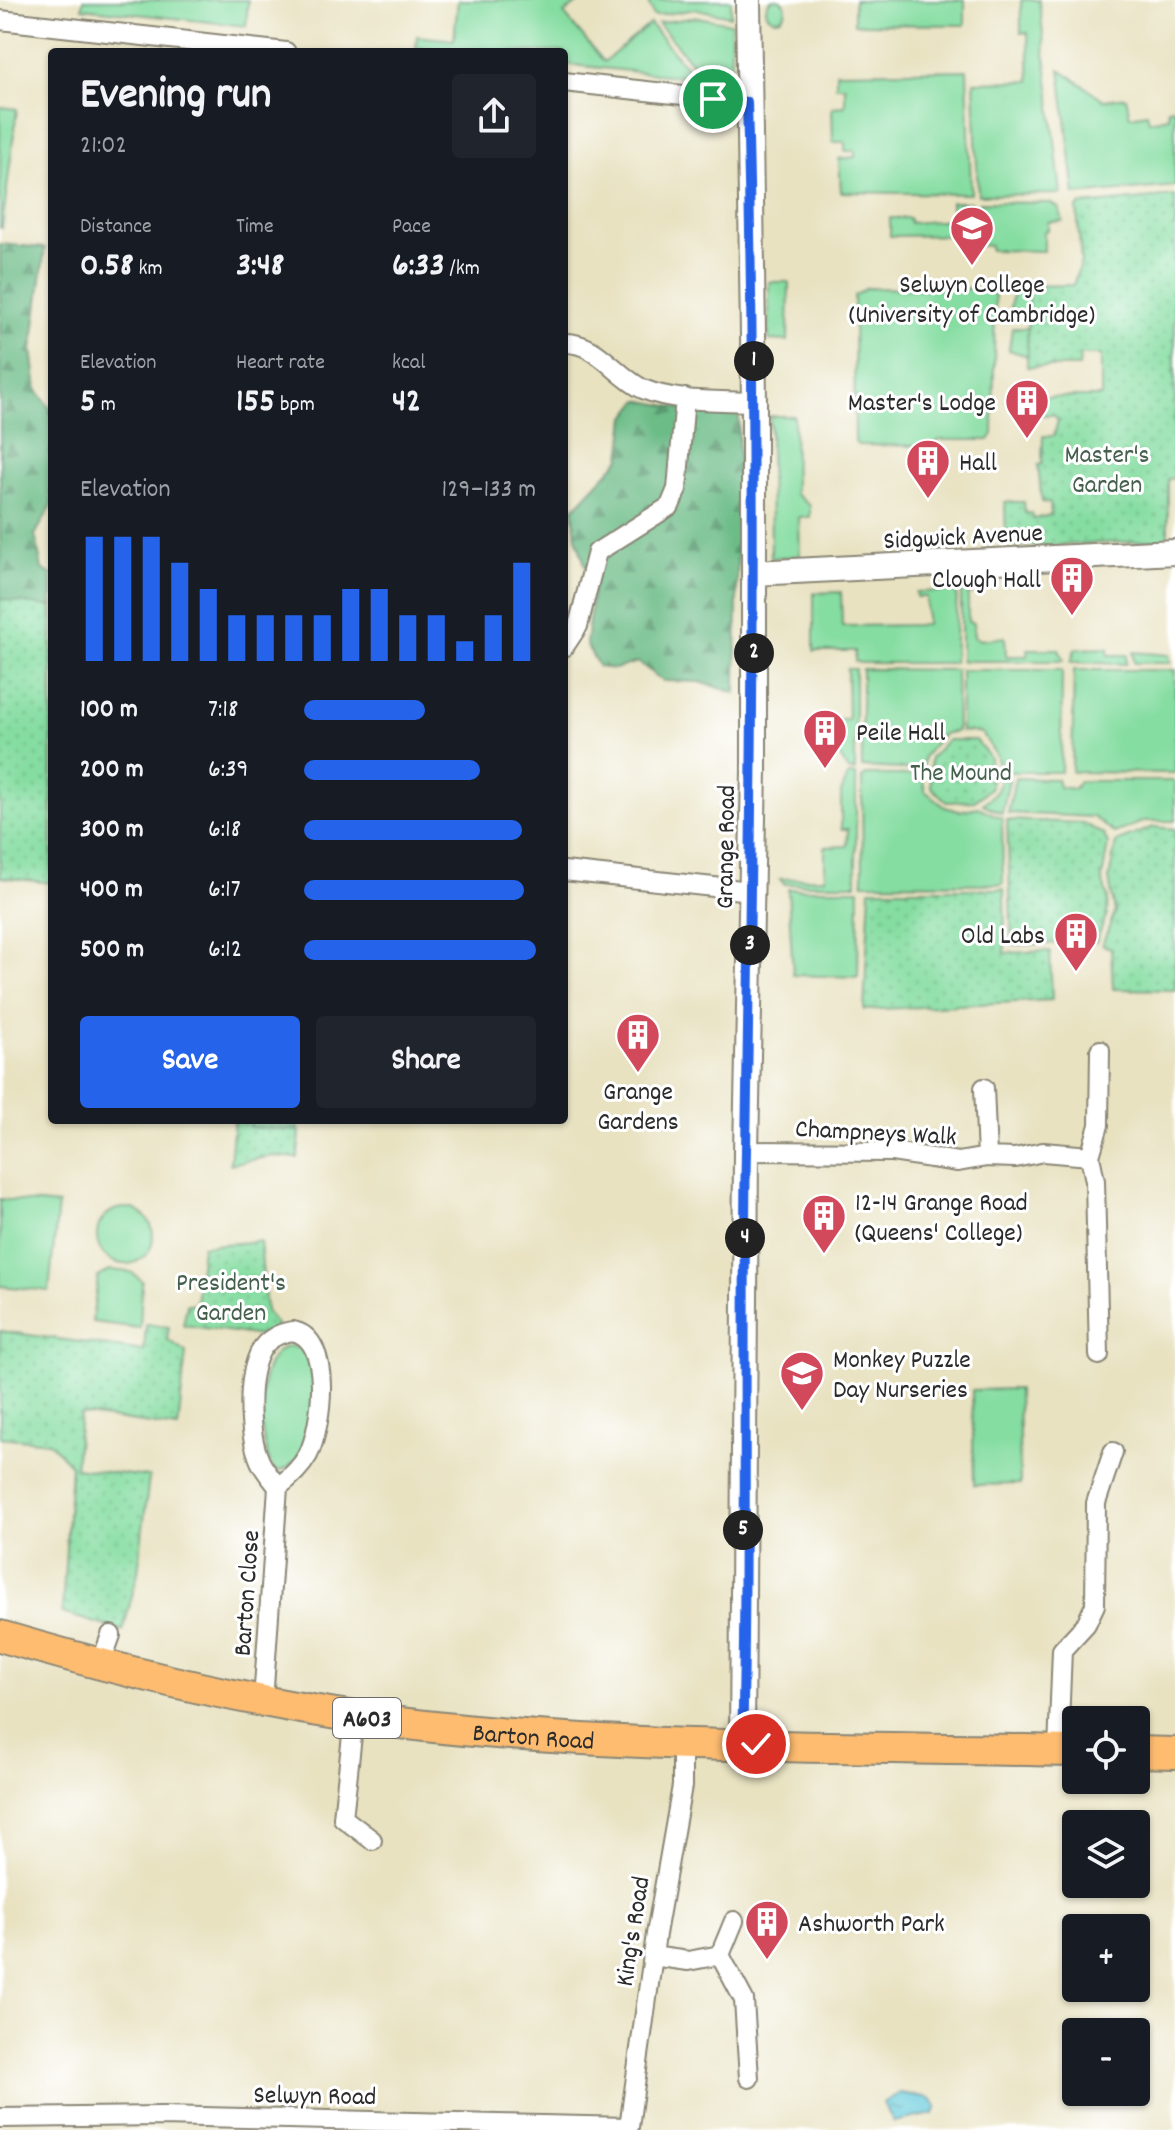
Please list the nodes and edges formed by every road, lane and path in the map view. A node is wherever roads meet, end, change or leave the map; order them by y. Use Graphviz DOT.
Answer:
graph roads {
  1 [pos="748,0"];
  2 [pos="0,20"];
  3 [pos="250,48"];
  4 [pos="568,82"];
  5 [pos="747,102"];
  6 [pos="568,343"];
  7 [pos="685,398"];
  8 [pos="754,402"];
  9 [pos="1175,552"];
  10 [pos="754,573"];
  11 [pos="568,641"];
  12 [pos="568,871"];
  13 [pos="751,891"];
  14 [pos="1100,1050"];
  15 [pos="984,1088"];
  16 [pos="746,1151"];
  17 [pos="1090,1156"];
  18 [pos="987,1157"];
  19 [pos="1099,1355"];
  20 [pos="1113,1452"];
  21 [pos="278,1487"];
  22 [pos="111,1635"];
  23 [pos="0,1636"];
  24 [pos="100,1666"];
  25 [pos="263,1701"];
  26 [pos="1065,1706"];
  27 [pos="354,1717"];
  28 [pos="682,1743"];
  29 [pos="742,1744"];
  30 [pos="1062,1750"];
  31 [pos="1150,1752"];
  32 [pos="1175,1753"];
  33 [pos="372,1840"];
  34 [pos="734,1921"];
  35 [pos="720,1955"];
  36 [pos="652,1956"];
  37 [pos="749,2078"];
  38 [pos="0,2118"];
  39 [pos="629,2127"];
  1 -- 5 [label="street, Grange Road"];
  2 -- 3 [label="street"];
  4 -- 5 [label="street"];
  5 -- 8 [label="street, Grange Road"];
  6 -- 7 [label="street"];
  7 -- 8 [label="street"];
  7 -- 11 [label="street"];
  8 -- 10 [label="street, Grange Road"];
  9 -- 10 [label="street, Sidgwick Avenue"];
  10 -- 13 [label="street, Grange Road"];
  12 -- 13 [label="street"];
  13 -- 16 [label="street, Grange Road"];
  14 -- 17 [label="street"];
  15 -- 18 [label="street"];
  16 -- 18 [label="street, Champneys Walk"];
  16 -- 29 [label="street, Grange Road"];
  17 -- 18 [label="street, Champneys Walk"];
  17 -- 19 [label="street"];
  20 -- 26 [label="street"];
  21 -- 21 [label="street"];
  21 -- 25 [label="street, Barton Close"];
  22 -- 24 [label="street"];
  23 -- 24 [label="main road, Barton Road / A603"];
  24 -- 25 [label="main road, Barton Road / A603"];
  25 -- 27 [label="main road, Barton Road / A603"];
  27 -- 28 [label="main road, Barton Road / A603"];
  27 -- 33 [label="street"];
  28 -- 29 [label="main road, Barton Road / A603"];
  28 -- 36 [label="street, King's Road"];
  29 -- 30 [label="main road, Barton Road / A603"];
  31 -- 32 [label="main road"];
  34 -- 35 [label="street"];
  35 -- 36 [label="street"];
  35 -- 37 [label="street"];
  36 -- 39 [label="street, King's Road"];
  38 -- 39 [label="street, Selwyn Road"];
}
